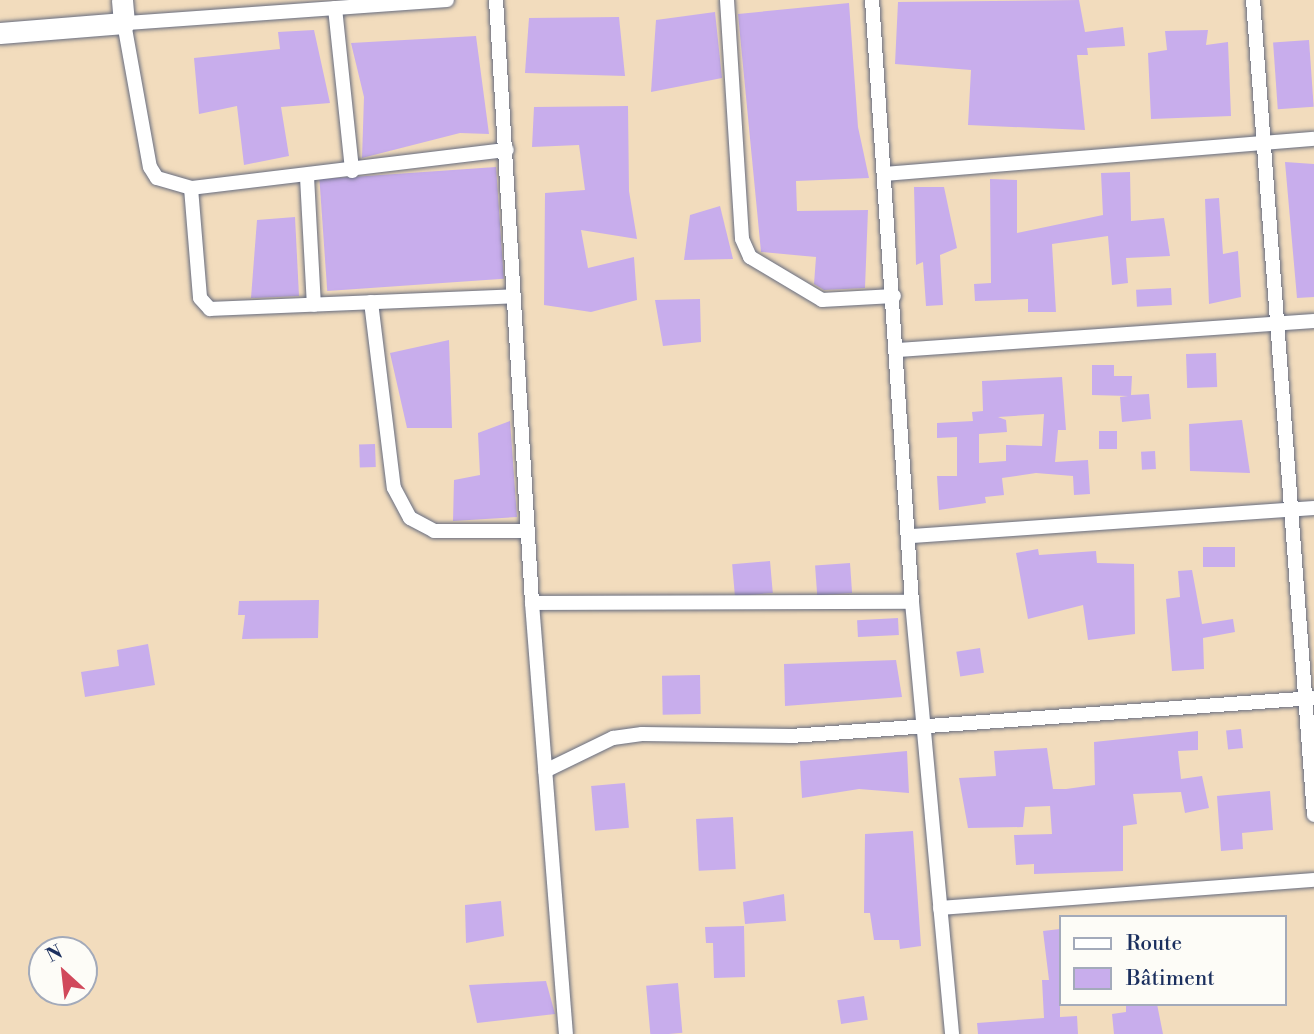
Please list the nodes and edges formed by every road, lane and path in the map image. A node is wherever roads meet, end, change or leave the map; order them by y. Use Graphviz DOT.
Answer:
graph roads {
  1 [pos="122,0"];
  2 [pos="447,0"];
  3 [pos="496,0"];
  4 [pos="727,0"];
  5 [pos="872,0"];
  6 [pos="1253,0"];
  7 [pos="335,8"];
  8 [pos="124,23"];
  9 [pos="0,33"];
  10 [pos="1314,139"];
  11 [pos="1264,145"];
  12 [pos="507,150"];
  13 [pos="352,171"];
  14 [pos="885,174"];
  15 [pos="307,177"];
  16 [pos="191,188"];
  17 [pos="514,296"];
  18 [pos="894,296"];
  19 [pos="370,302"];
  20 [pos="314,304"];
  21 [pos="1314,321"];
  22 [pos="1277,323"];
  23 [pos="898,351"];
  24 [pos="1314,508"];
  25 [pos="1291,510"];
  26 [pos="527,531"];
  27 [pos="912,536"];
  28 [pos="912,602"];
  29 [pos="532,603"];
  30 [pos="1310,699"];
  31 [pos="927,726"];
  32 [pos="545,771"];
  33 [pos="1314,815"];
  34 [pos="1314,880"];
  35 [pos="940,908"];
  36 [pos="566,1034"];
  37 [pos="952,1034"];
  1 -- 8 [label="street"];
  2 -- 7 [label="street"];
  3 -- 12 [label="street"];
  4 -- 18 [label="street"];
  5 -- 14 [label="street"];
  6 -- 11 [label="street"];
  7 -- 8 [label="street"];
  7 -- 13 [label="street"];
  8 -- 9 [label="street"];
  8 -- 16 [label="street"];
  10 -- 11 [label="street"];
  11 -- 14 [label="street"];
  11 -- 22 [label="street"];
  12 -- 13 [label="street"];
  12 -- 17 [label="street"];
  13 -- 15 [label="street"];
  14 -- 18 [label="street"];
  15 -- 16 [label="street"];
  15 -- 20 [label="street"];
  16 -- 20 [label="street"];
  17 -- 19 [label="street"];
  17 -- 26 [label="street"];
  18 -- 23 [label="street"];
  19 -- 20 [label="street"];
  19 -- 26 [label="street"];
  21 -- 22 [label="street"];
  22 -- 23 [label="street"];
  22 -- 25 [label="street"];
  23 -- 27 [label="street"];
  24 -- 25 [label="street"];
  25 -- 27 [label="street"];
  25 -- 30 [label="street"];
  26 -- 29 [label="street"];
  27 -- 28 [label="street"];
  28 -- 29 [label="street"];
  28 -- 31 [label="street"];
  29 -- 32 [label="street"];
  30 -- 31 [label="street"];
  30 -- 33 [label="street"];
  31 -- 32 [label="street"];
  31 -- 35 [label="street"];
  32 -- 36 [label="street"];
  34 -- 35 [label="street"];
  35 -- 37 [label="street"];
}
